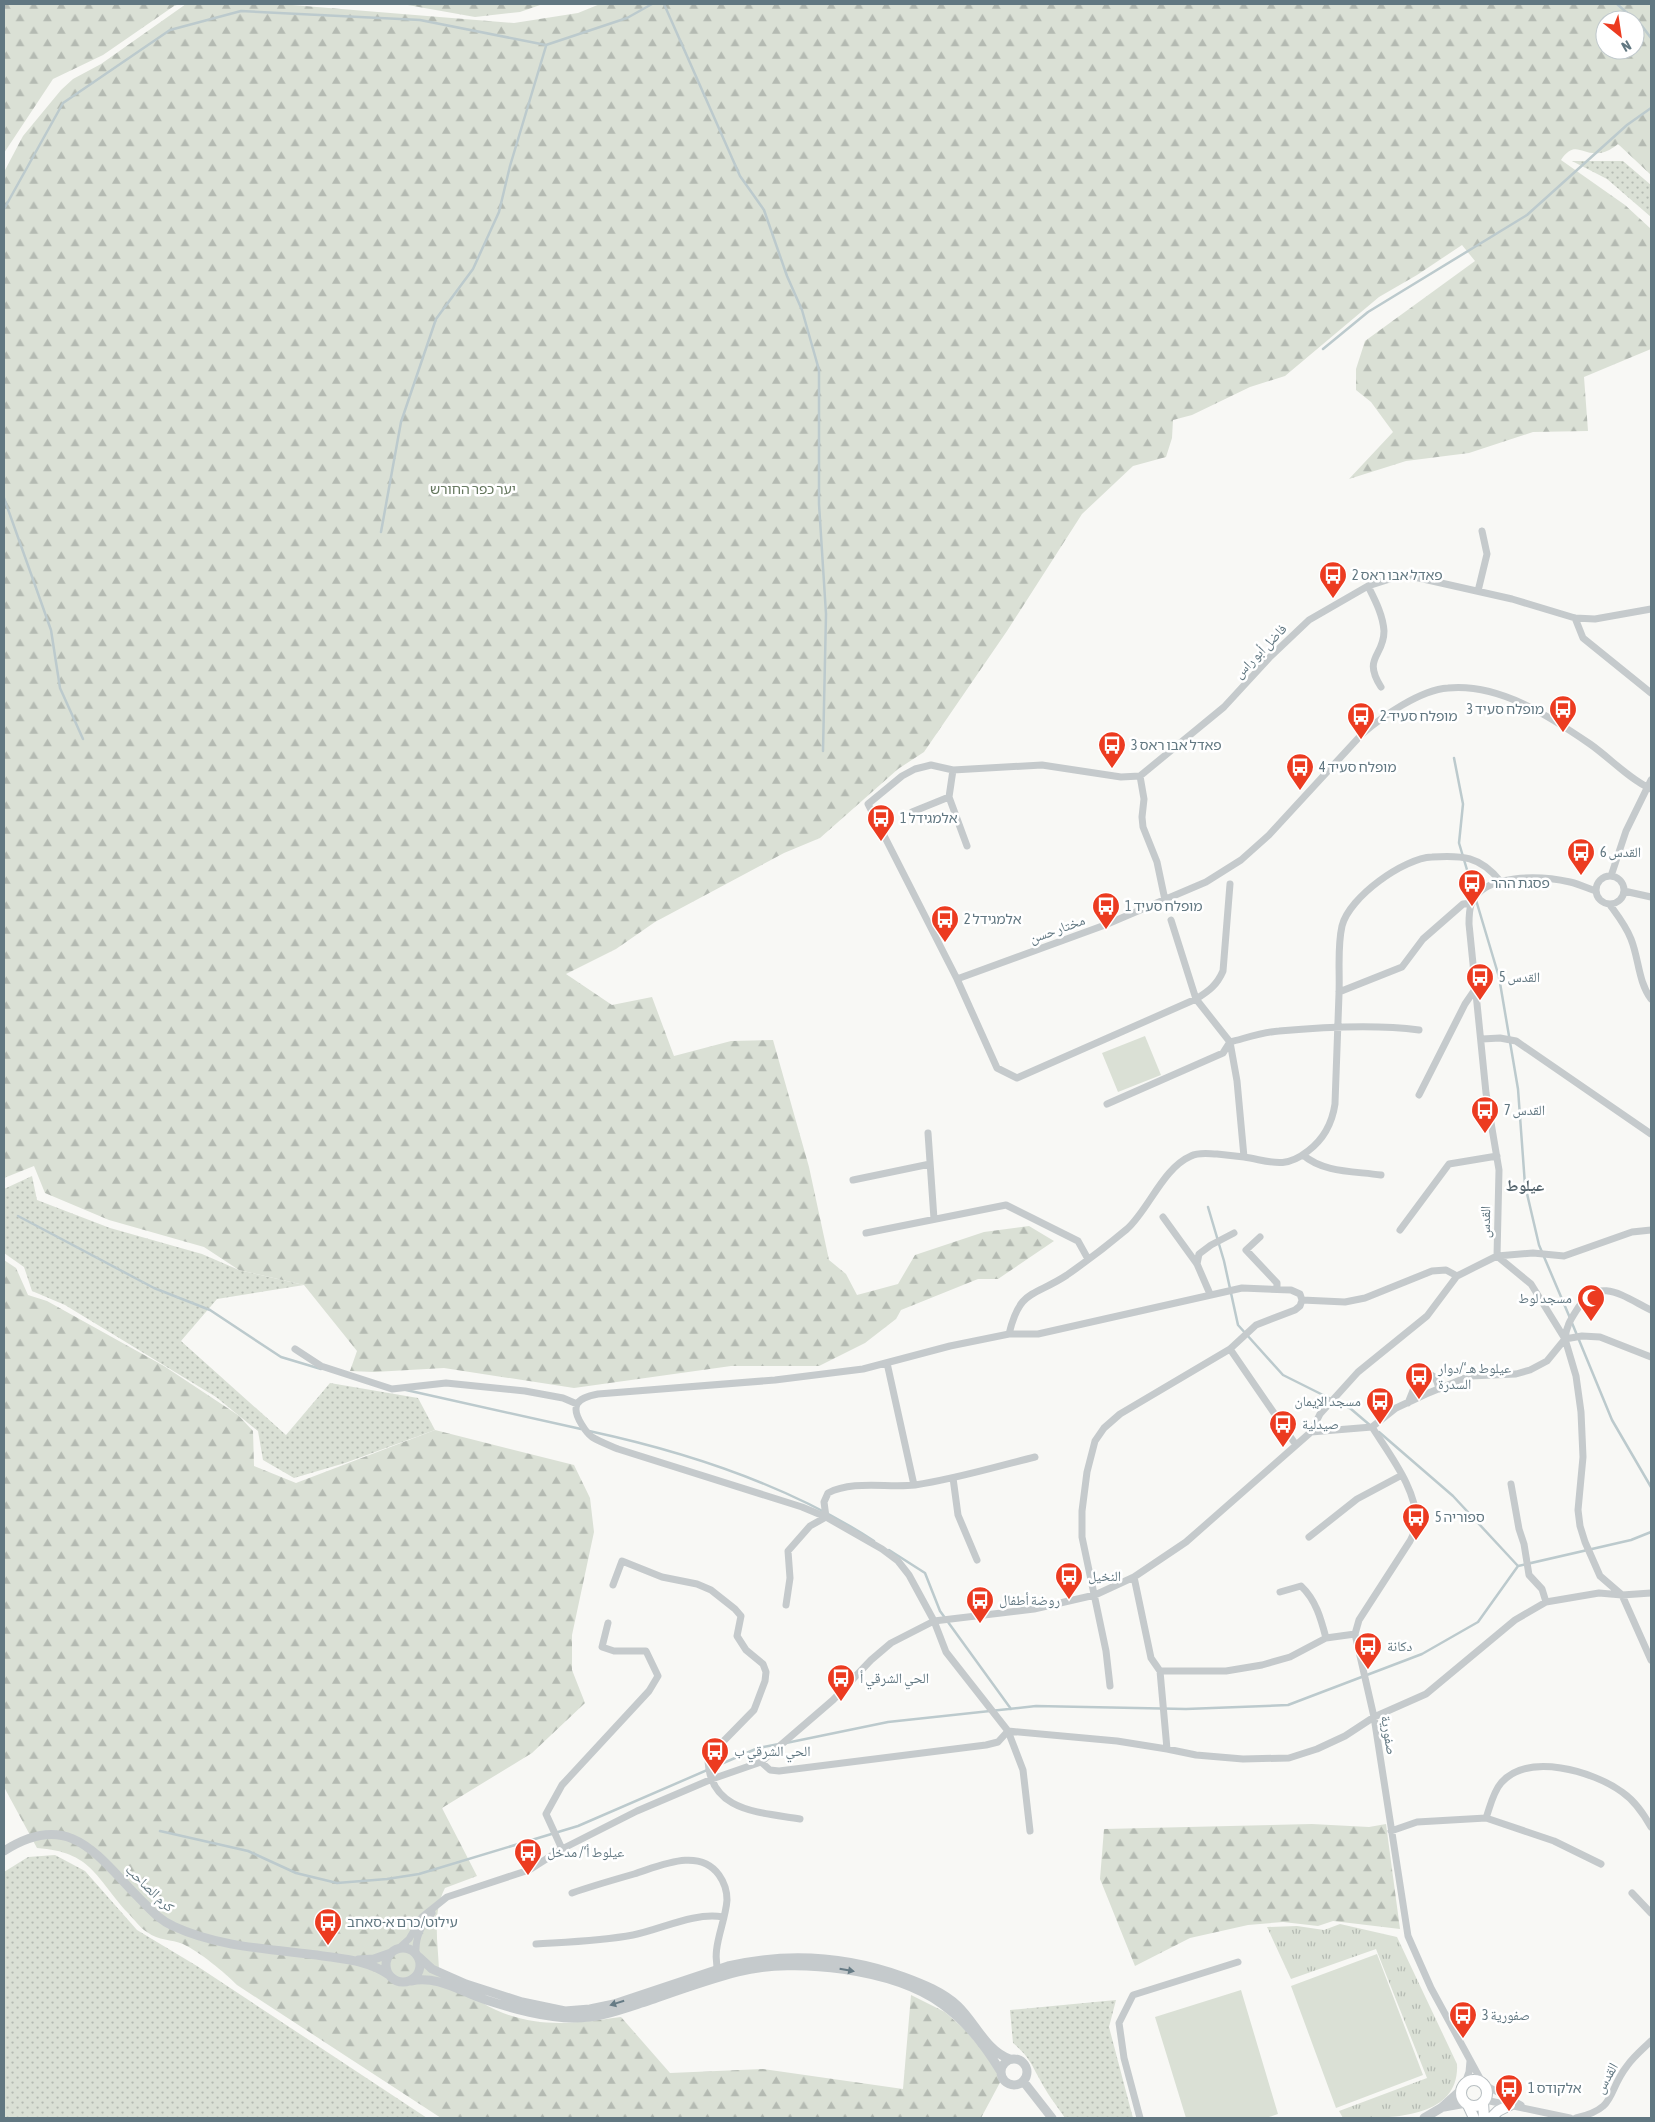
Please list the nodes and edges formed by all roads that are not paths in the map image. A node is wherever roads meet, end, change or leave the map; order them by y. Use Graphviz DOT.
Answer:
graph roads {
  1 [pos="1482,531"];
  2 [pos="1368,586"];
  3 [pos="1478,591"];
  4 [pos="1651,609"];
  5 [pos="1576,618"];
  6 [pos="1381,687"];
  7 [pos="1651,693"];
  8 [pos="953,770"];
  9 [pos="1140,776"];
  10 [pos="1650,785"];
  11 [pos="949,797"];
  12 [pos="912,812"];
  13 [pos="967,846"];
  14 [pos="1611,876"];
  15 [pos="1500,881"];
  16 [pos="1230,884"];
  17 [pos="1596,891"];
  18 [pos="1624,891"];
  19 [pos="1651,897"];
  20 [pos="1166,900"];
  21 [pos="1472,903"];
  22 [pos="1610,905"];
  23 [pos="1171,920"];
  24 [pos="957,979"];
  25 [pos="1476,988"];
  26 [pos="1339,992"];
  27 [pos="1196,999"];
  28 [pos="1651,999"];
  29 [pos="1338,1028"];
  30 [pos="1419,1030"];
  31 [pos="1482,1039"];
  32 [pos="1230,1042"];
  33 [pos="1419,1095"];
  34 [pos="1107,1104"];
  35 [pos="928,1133"];
  36 [pos="1651,1134"];
  37 [pos="1303,1155"];
  38 [pos="1497,1156"];
  39 [pos="1244,1157"];
  40 [pos="930,1164"];
  41 [pos="1381,1175"];
  42 [pos="853,1180"];
  43 [pos="1163,1217"];
  44 [pos="934,1219"];
  45 [pos="1400,1230"];
  46 [pos="1651,1230"];
  47 [pos="866,1233"];
  48 [pos="1234,1233"];
  49 [pos="1260,1237"];
  50 [pos="1497,1256"];
  51 [pos="1088,1259"];
  52 [pos="1197,1264"];
  53 [pos="1457,1276"];
  54 [pos="1277,1289"];
  55 [pos="1210,1294"];
  56 [pos="1302,1300"];
  57 [pos="1651,1310"];
  58 [pos="1009,1334"];
  59 [pos="1565,1339"];
  60 [pos="294,1349"];
  61 [pos="1230,1350"];
  62 [pos="1651,1357"];
  63 [pos="887,1363"];
  64 [pos="1439,1389"];
  65 [pos="1408,1403"];
  66 [pos="577,1404"];
  67 [pos="1372,1427"];
  68 [pos="1311,1432"];
  69 [pos="1296,1445"];
  70 [pos="1035,1456"];
  71 [pos="1402,1475"];
  72 [pos="953,1478"];
  73 [pos="1511,1484"];
  74 [pos="914,1485"];
  75 [pos="826,1517"];
  76 [pos="1310,1537"];
  77 [pos="977,1560"];
  78 [pos="1134,1578"];
  79 [pos="613,1586"];
  80 [pos="1280,1592"];
  81 [pos="1651,1593"];
  82 [pos="1622,1595"];
  83 [pos="1095,1596"];
  84 [pos="1546,1602"];
  85 [pos="786,1605"];
  86 [pos="934,1621"];
  87 [pos="608,1623"];
  88 [pos="1355,1634"];
  89 [pos="1326,1638"];
  90 [pos="1651,1660"];
  91 [pos="1160,1671"];
  92 [pos="1110,1686"];
  93 [pos="1374,1717"];
  94 [pos="1008,1731"];
  95 [pos="1168,1749"];
  96 [pos="760,1762"];
  97 [pos="712,1779"];
  98 [pos="1486,1818"];
  99 [pos="800,1819"];
  100 [pos="1651,1827"];
  101 [pos="1030,1831"];
  102 [pos="1391,1831"];
  103 [pos="562,1849"];
  104 [pos="4,1851"];
  105 [pos="1601,1864"];
  106 [pos="572,1893"];
  107 [pos="1632,1893"];
  108 [pos="444,1899"];
  109 [pos="1651,1913"];
  110 [pos="723,1917"];
  111 [pos="536,1944"];
  112 [pos="395,1951"];
  113 [pos="418,1955"];
  114 [pos="350,1960"];
  115 [pos="1238,1962"];
  116 [pos="718,1973"];
  117 [pos="389,1975"];
  118 [pos="411,1981"];
  119 [pos="1651,2041"];
  120 [pos="1010,2059"];
  121 [pos="1470,2061"];
  122 [pos="1001,2072"];
  123 [pos="1023,2081"];
  124 [pos="1484,2084"];
  125 [pos="1463,2086"];
  126 [pos="1484,2101"];
  127 [pos="1467,2104"];
  128 [pos="1510,2105"];
  129 [pos="1441,2108"];
  130 [pos="1528,2109"];
  131 [pos="1052,2118"];
  132 [pos="1140,2118"];
  133 [pos="1424,2118"];
  134 [pos="1474,2118"];
  135 [pos="1484,2118"];
  136 [pos="1491,2118"];
  137 [pos="1570,2118"];
  138 [pos="1576,2118"];
  1 -- 3 [label="street"];
  2 -- 3 [label="street, فاضل أبو راس"];
  2 -- 6 [label="street"];
  2 -- 9 [label="street, فاضل أبو راس"];
  3 -- 5 [label="street, فاضل أبو راس"];
  4 -- 5 [label="street, فاضل أبو راس"];
  5 -- 7 [label="street"];
  8 -- 9 [label="street"];
  8 -- 11 [label="street"];
  8 -- 24 [label="street"];
  9 -- 20 [label="street"];
  10 -- 14 [label="street"];
  10 -- 20 [label="street, مختار حسن"];
  11 -- 12 [label="street"];
  11 -- 13 [label="street"];
  14 -- 17 [label="street"];
  14 -- 18 [label="street"];
  15 -- 17 [label="street"];
  15 -- 21 [label="street"];
  15 -- 26 [label="street"];
  16 -- 27 [label="street"];
  17 -- 22 [label="street"];
  18 -- 19 [label="street"];
  18 -- 22 [label="street"];
  20 -- 24 [label="street, مختار حسن"];
  21 -- 25 [label="street, القدس"];
  21 -- 26 [label="street"];
  22 -- 28 [label="street"];
  23 -- 27 [label="street"];
  24 -- 27 [label="street"];
  25 -- 31 [label="street, القدس"];
  25 -- 33 [label="street"];
  26 -- 29 [label="street"];
  27 -- 32 [label="street"];
  29 -- 30 [label="street"];
  29 -- 32 [label="street"];
  29 -- 37 [label="street"];
  31 -- 36 [label="street"];
  31 -- 38 [label="street, القدس"];
  32 -- 34 [label="street"];
  32 -- 39 [label="street"];
  35 -- 40 [label="street"];
  37 -- 39 [label="street"];
  37 -- 41 [label="street"];
  38 -- 45 [label="street"];
  38 -- 50 [label="street, القدس"];
  39 -- 51 [label="street"];
  40 -- 42 [label="street"];
  40 -- 44 [label="street"];
  43 -- 52 [label="street"];
  44 -- 47 [label="street"];
  44 -- 51 [label="street"];
  46 -- 50 [label="street"];
  48 -- 52 [label="street"];
  49 -- 54 [label="street"];
  50 -- 53 [label="street"];
  50 -- 59 [label="street, القدس"];
  51 -- 58 [label="street"];
  52 -- 55 [label="street"];
  53 -- 56 [label="street"];
  53 -- 68 [label="street"];
  54 -- 55 [label="street"];
  54 -- 56 [label="street"];
  55 -- 58 [label="street"];
  56 -- 61 [label="street"];
  57 -- 59 [label="street"];
  58 -- 63 [label="street"];
  59 -- 62 [label="street"];
  59 -- 64 [label="street"];
  59 -- 82 [label="street, القدس"];
  60 -- 66 [label="street"];
  61 -- 69 [label="street"];
  61 -- 83 [label="street"];
  63 -- 66 [label="street"];
  63 -- 74 [label="street"];
  64 -- 65 [label="street"];
  64 -- 65 [label="street"];
  65 -- 67 [label="street"];
  66 -- 75 [label="street"];
  67 -- 68 [label="street"];
  67 -- 71 [label="street"];
  68 -- 69 [label="street"];
  69 -- 78 [label="street"];
  70 -- 72 [label="street"];
  71 -- 76 [label="street"];
  71 -- 88 [label="street"];
  72 -- 74 [label="street"];
  72 -- 77 [label="street"];
  73 -- 84 [label="street"];
  74 -- 75 [label="street"];
  75 -- 85 [label="street"];
  75 -- 86 [label="street"];
  78 -- 83 [label="street"];
  78 -- 91 [label="street"];
  79 -- 97 [label="street"];
  80 -- 89 [label="street"];
  81 -- 82 [label="street"];
  82 -- 84 [label="street"];
  82 -- 90 [label="street, القدس"];
  83 -- 86 [label="street"];
  83 -- 92 [label="street"];
  84 -- 93 [label="street"];
  86 -- 94 [label="street"];
  86 -- 96 [label="street"];
  87 -- 103 [label="street"];
  88 -- 89 [label="street"];
  88 -- 93 [label="street, صفورية"];
  89 -- 91 [label="street"];
  91 -- 95 [label="street"];
  93 -- 95 [label="street"];
  93 -- 102 [label="street, صفورية"];
  94 -- 95 [label="street"];
  94 -- 96 [label="street"];
  94 -- 101 [label="street"];
  96 -- 97 [label="street"];
  97 -- 99 [label="street"];
  97 -- 103 [label="street"];
  98 -- 100 [label="street"];
  98 -- 102 [label="street"];
  98 -- 105 [label="street"];
  102 -- 121 [label="street, صفورية"];
  103 -- 108 [label="street"];
  104 -- 114 [label="street, كرم الصاحب"];
  106 -- 110 [label="street"];
  107 -- 109 [label="street"];
  108 -- 112 [label="street"];
  108 -- 113 [label="street"];
  110 -- 111 [label="street"];
  110 -- 116 [label="street"];
  112 -- 113 [label="street"];
  112 -- 114 [label="street, كرم الصاحب"];
  112 -- 117 [label="street"];
  116 -- 113 [label="street, one-way"];
  113 -- 118 [label="street"];
  114 -- 117 [label="street, كرم الصاحب"];
  115 -- 132 [label="street"];
  116 -- 118 [label="street"];
  116 -- 120 [label="street"];
  116 -- 122 [label="street, one-way"];
  117 -- 118 [label="street"];
  119 -- 138 [label="street, القدس"];
  120 -- 122 [label="street"];
  120 -- 123 [label="street"];
  121 -- 124 [label="street, صفورية"];
  121 -- 125 [label="street"];
  122 -- 123 [label="street"];
  123 -- 131 [label="street"];
  124 -- 125 [label="main road"];
  124 -- 126 [label="main road"];
  124 -- 130 [label="street"];
  125 -- 127 [label="main road"];
  125 -- 129 [label="street"];
  126 -- 127 [label="main road"];
  126 -- 128 [label="street"];
  126 -- 135 [label="main road"];
  127 -- 129 [label="street"];
  127 -- 134 [label="main road"];
  128 -- 130 [label="street"];
  128 -- 136 [label="main road"];
  129 -- 133 [label="street"];
  130 -- 137 [label="street"];
}
